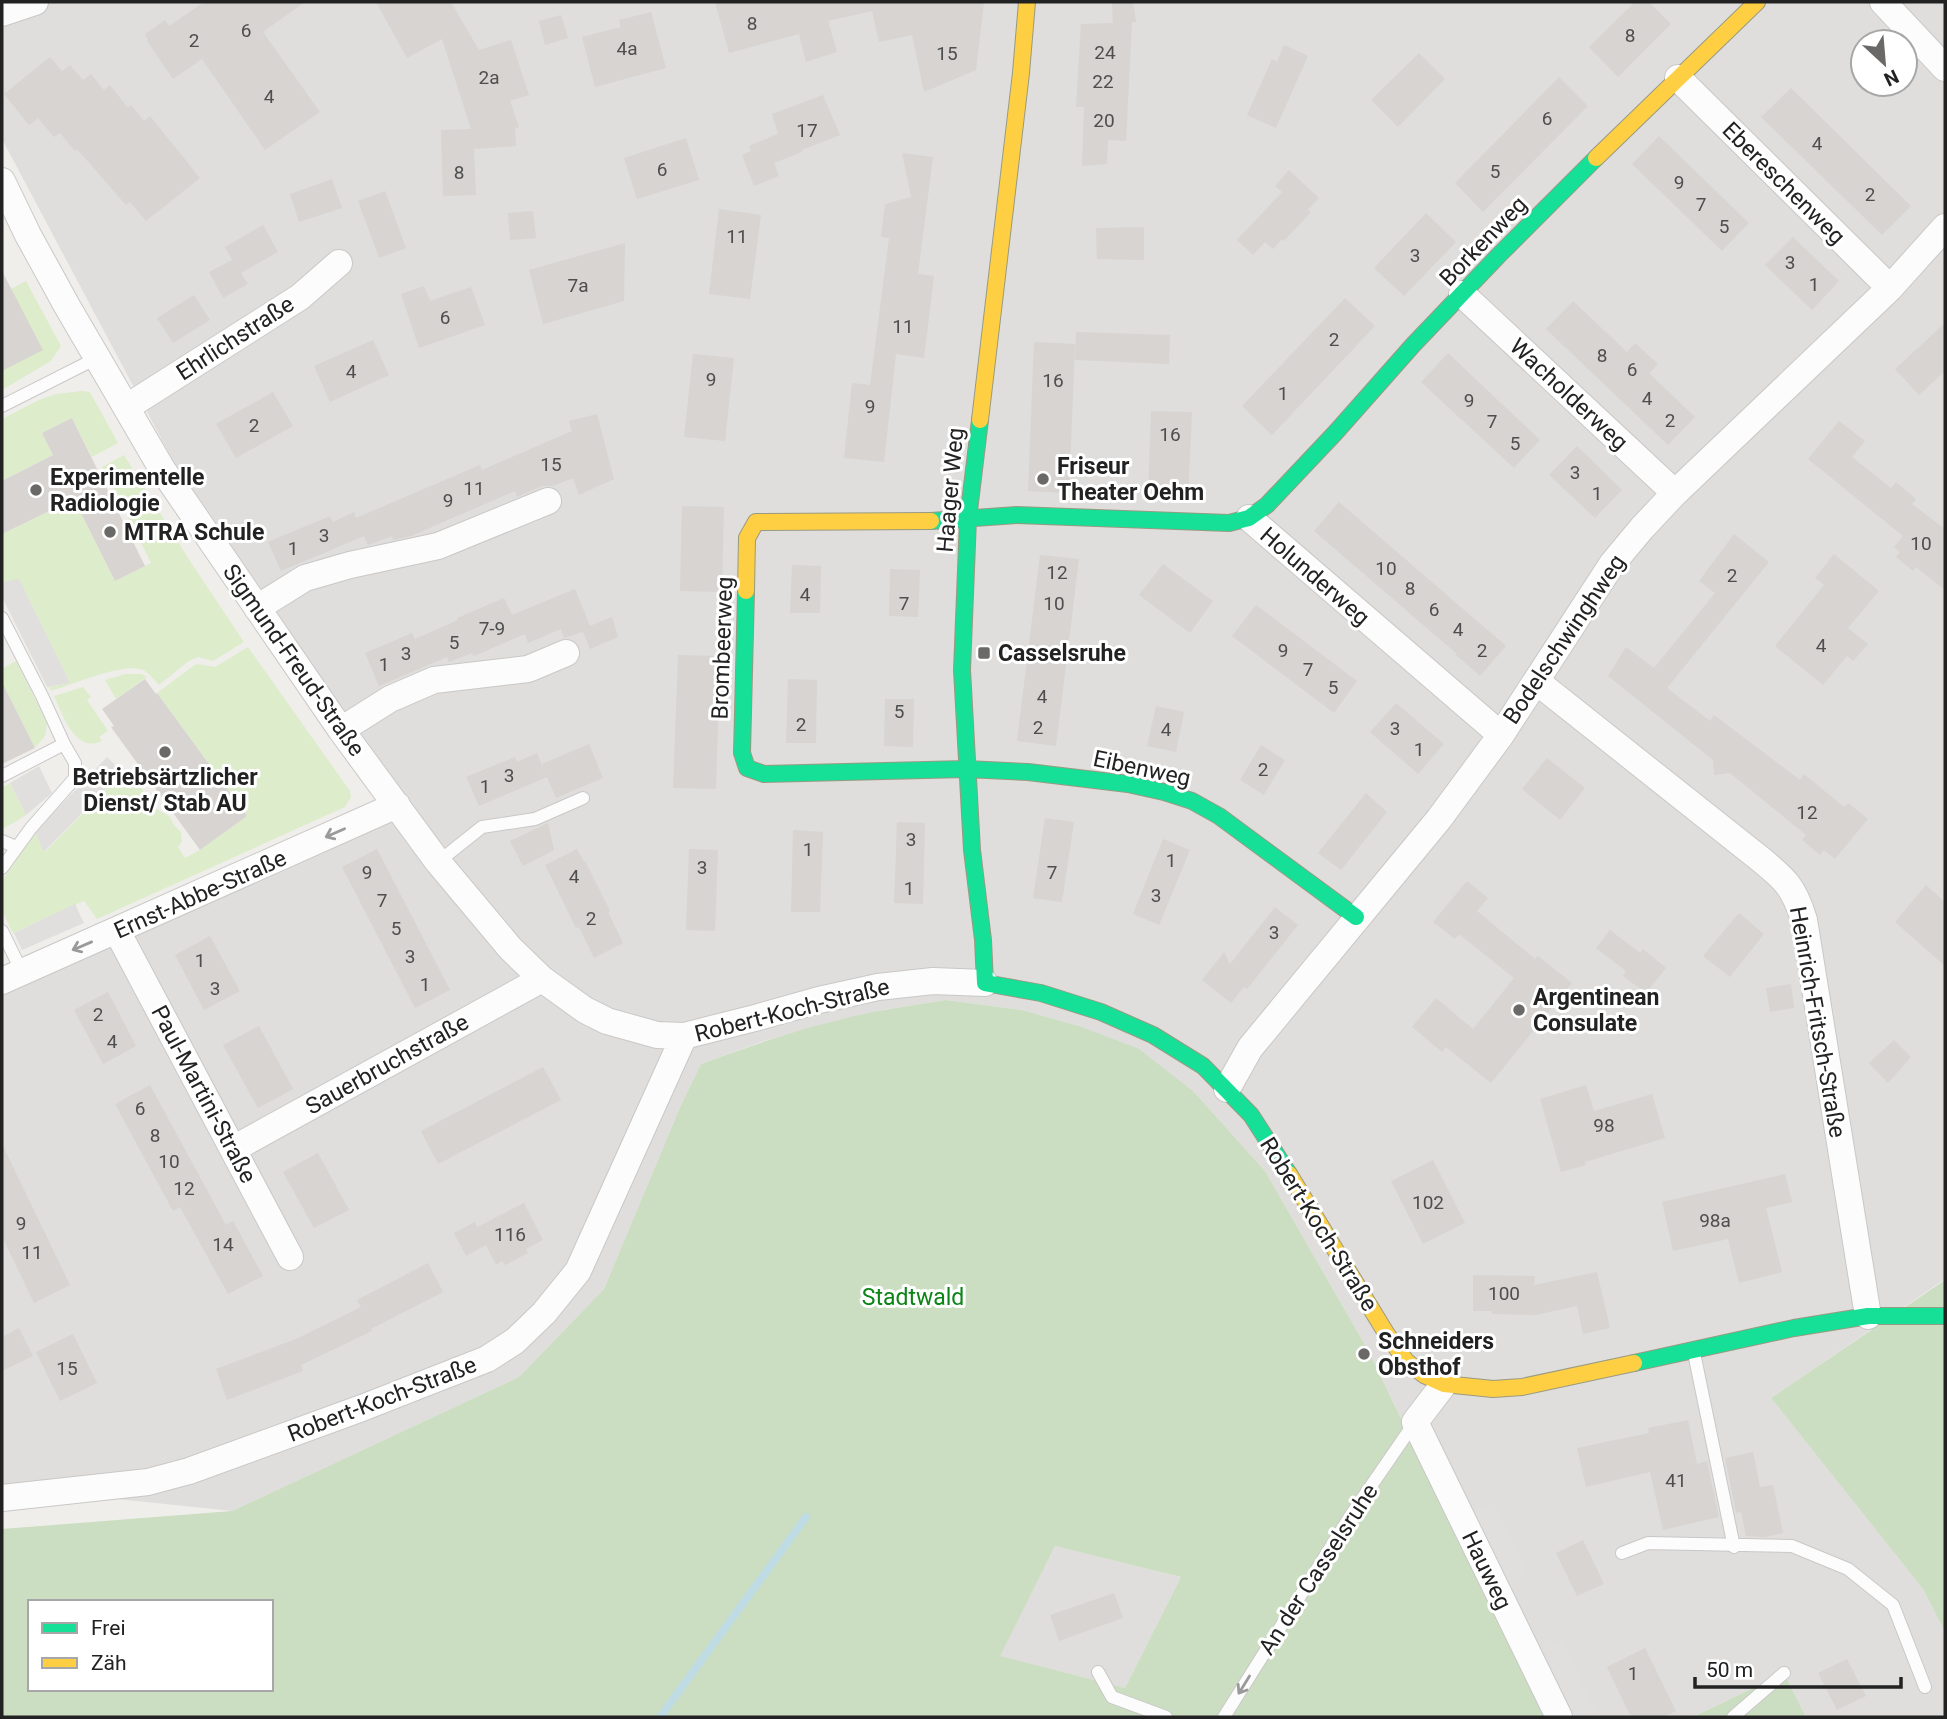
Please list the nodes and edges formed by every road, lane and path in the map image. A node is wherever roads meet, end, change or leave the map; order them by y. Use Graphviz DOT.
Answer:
graph roads {
  1 [pos="35,2"];
  2 [pos="1027,2"];
  3 [pos="1757,2"];
  4 [pos="1883,2"];
  5 [pos="2,13"];
  6 [pos="1945,68"];
  7 [pos="1678,78"];
  8 [pos="2,181"];
  9 [pos="1945,227"];
  10 [pos="339,263"];
  11 [pos="1890,288"];
  12 [pos="1462,294"];
  13 [pos="97,358"];
  14 [pos="2,406"];
  15 [pos="127,407"];
  16 [pos="1675,493"];
  17 [pos="548,501"];
  18 [pos="1248,518"];
  19 [pos="968,519"];
  20 [pos="257,608"];
  21 [pos="2,618"];
  22 [pos="566,653"];
  23 [pos="1535,681"];
  24 [pos="341,730"];
  25 [pos="1501,735"];
  26 [pos="64,744"];
  27 [pos="966,769"];
  28 [pos="2,776"];
  29 [pos="583,798"];
  30 [pos="397,806"];
  31 [pos="2,841"];
  32 [pos="16,847"];
  33 [pos="438,862"];
  34 [pos="2,868"];
  35 [pos="1356,917"];
  36 [pos="2,931"];
  37 [pos="117,931"];
  38 [pos="12,976"];
  39 [pos="542,979"];
  40 [pos="985,983"];
  41 [pos="684,1035"];
  42 [pos="1227,1089"];
  43 [pos="233,1149"];
  44 [pos="290,1256"];
  45 [pos="1945,1316"];
  46 [pos="1868,1317"];
  47 [pos="1694,1349"];
  48 [pos="1444,1384"];
  49 [pos="1415,1422"];
  50 [pos="2,1498"];
  51 [pos="1734,1546"];
  52 [pos="1622,1553"];
  53 [pos="1098,1672"];
  54 [pos="1784,1673"];
  55 [pos="1925,1687"];
  56 [pos="1550,1707"];
  57 [pos="1166,1717"];
  58 [pos="1224,1717"];
  59 [pos="1733,1717"];
  1 -- 5 [label="street"];
  2 -- 19 [label="street, Haager Weg"];
  3 -- 7 [label="street, Borkenweg"];
  4 -- 6 [label="street"];
  7 -- 11 [label="street, Ebereschenweg"];
  7 -- 12 [label="street, Borkenweg"];
  8 -- 13 [label="street, Sigmund-Freud-Straße"];
  9 -- 11 [label="street, Bodelschwinghweg"];
  10 -- 15 [label="street, Ehrlichstraße"];
  11 -- 16 [label="street, Bodelschwinghweg"];
  12 -- 16 [label="street, Wacholderweg"];
  12 -- 18 [label="street, Borkenweg"];
  13 -- 14 [label="lane"];
  13 -- 15 [label="street, Sigmund-Freud-Straße"];
  15 -- 20 [label="street, Sigmund-Freud-Straße"];
  16 -- 23 [label="street, Bodelschwinghweg"];
  17 -- 20 [label="street"];
  18 -- 19 [label="street, Holunderweg"];
  18 -- 25 [label="street, Holunderweg"];
  19 -- 27 [label="street, Haager Weg"];
  19 -- 27 [label="street, Brombeerweg"];
  20 -- 24 [label="street, Sigmund-Freud-Straße"];
  21 -- 26 [label="lane"];
  22 -- 24 [label="street"];
  23 -- 25 [label="street, Bodelschwinghweg"];
  23 -- 46 [label="street, Heinrich-Fritsch-Straße"];
  24 -- 30 [label="street, Sigmund-Freud-Straße"];
  25 -- 35 [label="street, Bodelschwinghweg"];
  26 -- 28 [label="lane"];
  26 -- 32 [label="lane"];
  27 -- 35 [label="street, Eibenweg"];
  27 -- 40 [label="street, Haager Weg"];
  29 -- 33 [label="lane"];
  30 -- 33 [label="street, Sigmund-Freud-Straße"];
  30 -- 37 [label="street, Ernst-Abbe-Straße, one-way"];
  31 -- 32 [label="lane"];
  32 -- 34 [label="lane"];
  33 -- 39 [label="street, Sigmund-Freud-Straße"];
  35 -- 42 [label="street, Bodelschwinghweg"];
  36 -- 38 [label="lane"];
  37 -- 38 [label="street, Ernst-Abbe-Straße, one-way"];
  37 -- 43 [label="street, Paul-Martini-Straße"];
  39 -- 41 [label="street, Sigmund-Freud-Straße"];
  39 -- 43 [label="street, Sauerbruchstraße"];
  40 -- 41 [label="street, Robert-Koch-Straße"];
  40 -- 42 [label="street, Robert-Koch-Straße"];
  41 -- 50 [label="street, Robert-Koch-Straße"];
  42 -- 48 [label="street, Robert-Koch-Straße"];
  43 -- 44 [label="street, Paul-Martini-Straße"];
  45 -- 46 [label="street, Robert-Koch-Straße"];
  46 -- 47 [label="street, Robert-Koch-Straße"];
  47 -- 48 [label="street, Robert-Koch-Straße"];
  47 -- 51 [label="lane"];
  48 -- 49 [label="street"];
  49 -- 56 [label="street, Hauweg"];
  49 -- 58 [label="lane, An der Casselsruhe, one-way"];
  51 -- 52 [label="lane"];
  51 -- 55 [label="lane"];
  53 -- 57 [label="lane"];
  54 -- 59 [label="lane"];
}
